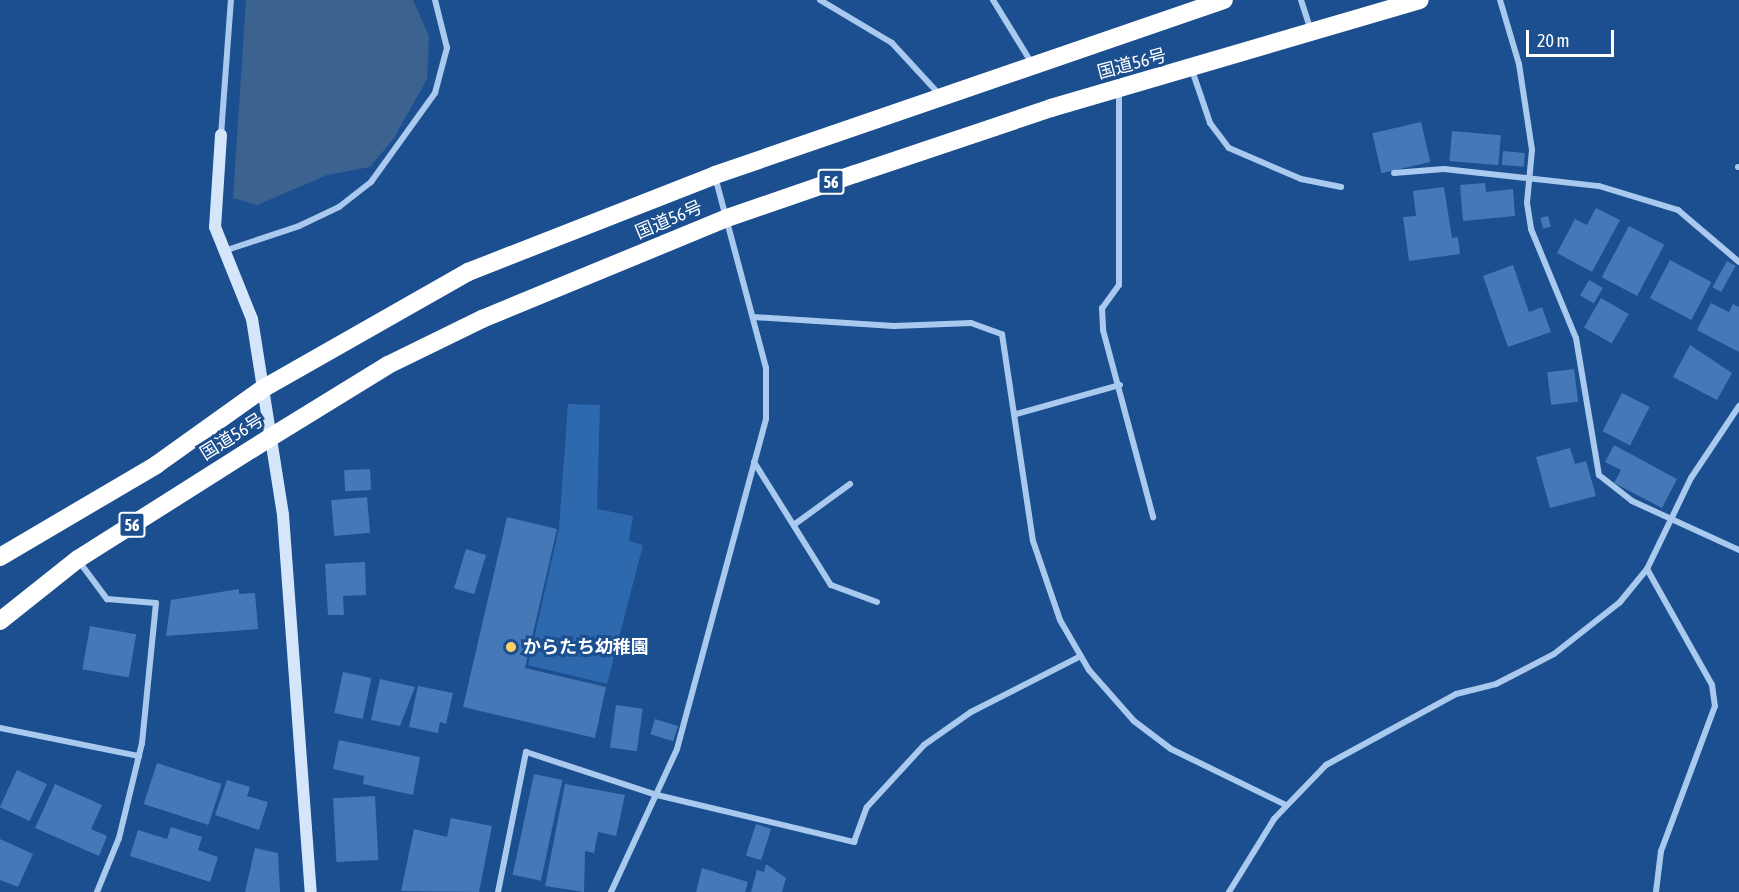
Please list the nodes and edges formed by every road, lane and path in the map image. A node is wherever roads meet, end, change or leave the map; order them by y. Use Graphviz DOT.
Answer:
graph roads {
  1 [pos="231,0"];
  2 [pos="435,0"];
  3 [pos="820,0"];
  4 [pos="993,0"];
  5 [pos="1224,0"];
  6 [pos="1301,0"];
  7 [pos="1420,0"];
  8 [pos="1500,0"];
  9 [pos="1311,33"];
  10 [pos="1031,62"];
  11 [pos="1192,69"];
  12 [pos="1119,89"];
  13 [pos="940,95"];
  14 [pos="221,135"];
  15 [pos="1394,173"];
  16 [pos="715,176"];
  17 [pos="1530,177"];
  18 [pos="1341,187"];
  19 [pos="727,218"];
  20 [pos="221,252"];
  21 [pos="1739,262"];
  22 [pos="753,317"];
  23 [pos="1120,385"];
  24 [pos="264,388"];
  25 [pos="1739,406"];
  26 [pos="1016,414"];
  27 [pos="271,437"];
  28 [pos="754,462"];
  29 [pos="850,484"];
  30 [pos="1153,517"];
  31 [pos="1672,518"];
  32 [pos="795,524"];
  33 [pos="1739,550"];
  34 [pos="0,558"];
  35 [pos="78,559"];
  36 [pos="1647,569"];
  37 [pos="877,602"];
  38 [pos="0,621"];
  39 [pos="1081,656"];
  40 [pos="0,728"];
  41 [pos="139,756"];
  42 [pos="657,795"];
  43 [pos="1286,805"];
  44 [pos="97,892"];
  45 [pos="310,892"];
  46 [pos="498,892"];
  47 [pos="611,892"];
  48 [pos="1229,892"];
  49 [pos="1656,892"];
  1 -- 14 [label="street"];
  2 -- 20 [label="street"];
  3 -- 13 [label="street"];
  4 -- 10 [label="street"];
  5 -- 10 [label="highway, 国道56号 / 56"];
  6 -- 9 [label="street"];
  7 -- 9 [label="highway, 国道56号 / 56"];
  8 -- 17 [label="street"];
  9 -- 11 [label="highway, 国道56号 / 56"];
  10 -- 13 [label="highway, 国道56号 / 56"];
  11 -- 12 [label="highway, 国道56号 / 56"];
  11 -- 18 [label="street"];
  12 -- 19 [label="highway, 国道56号 / 56"];
  12 -- 23 [label="street"];
  13 -- 16 [label="highway, 国道56号 / 56"];
  14 -- 20 [label="street"];
  15 -- 17 [label="street"];
  16 -- 19 [label="street"];
  16 -- 24 [label="highway, 国道56号 / 56"];
  17 -- 21 [label="street"];
  17 -- 31 [label="street"];
  19 -- 22 [label="street"];
  19 -- 27 [label="highway, 国道56号 / 56"];
  20 -- 24 [label="street"];
  22 -- 26 [label="street"];
  22 -- 28 [label="street"];
  23 -- 26 [label="street"];
  23 -- 30 [label="street"];
  24 -- 27 [label="street"];
  24 -- 34 [label="highway, 国道56号 / 56"];
  25 -- 31 [label="street"];
  26 -- 39 [label="street"];
  27 -- 35 [label="highway, 国道56号 / 56"];
  27 -- 45 [label="street"];
  28 -- 32 [label="street"];
  28 -- 42 [label="street"];
  29 -- 32 [label="street"];
  31 -- 33 [label="street"];
  31 -- 36 [label="street"];
  32 -- 37 [label="street"];
  35 -- 38 [label="highway, 国道56号 / 56"];
  35 -- 41 [label="street"];
  36 -- 43 [label="street"];
  36 -- 49 [label="street"];
  39 -- 42 [label="street"];
  39 -- 43 [label="street"];
  40 -- 41 [label="street"];
  41 -- 44 [label="street"];
  42 -- 46 [label="street"];
  42 -- 47 [label="street"];
  43 -- 48 [label="street"];
}
